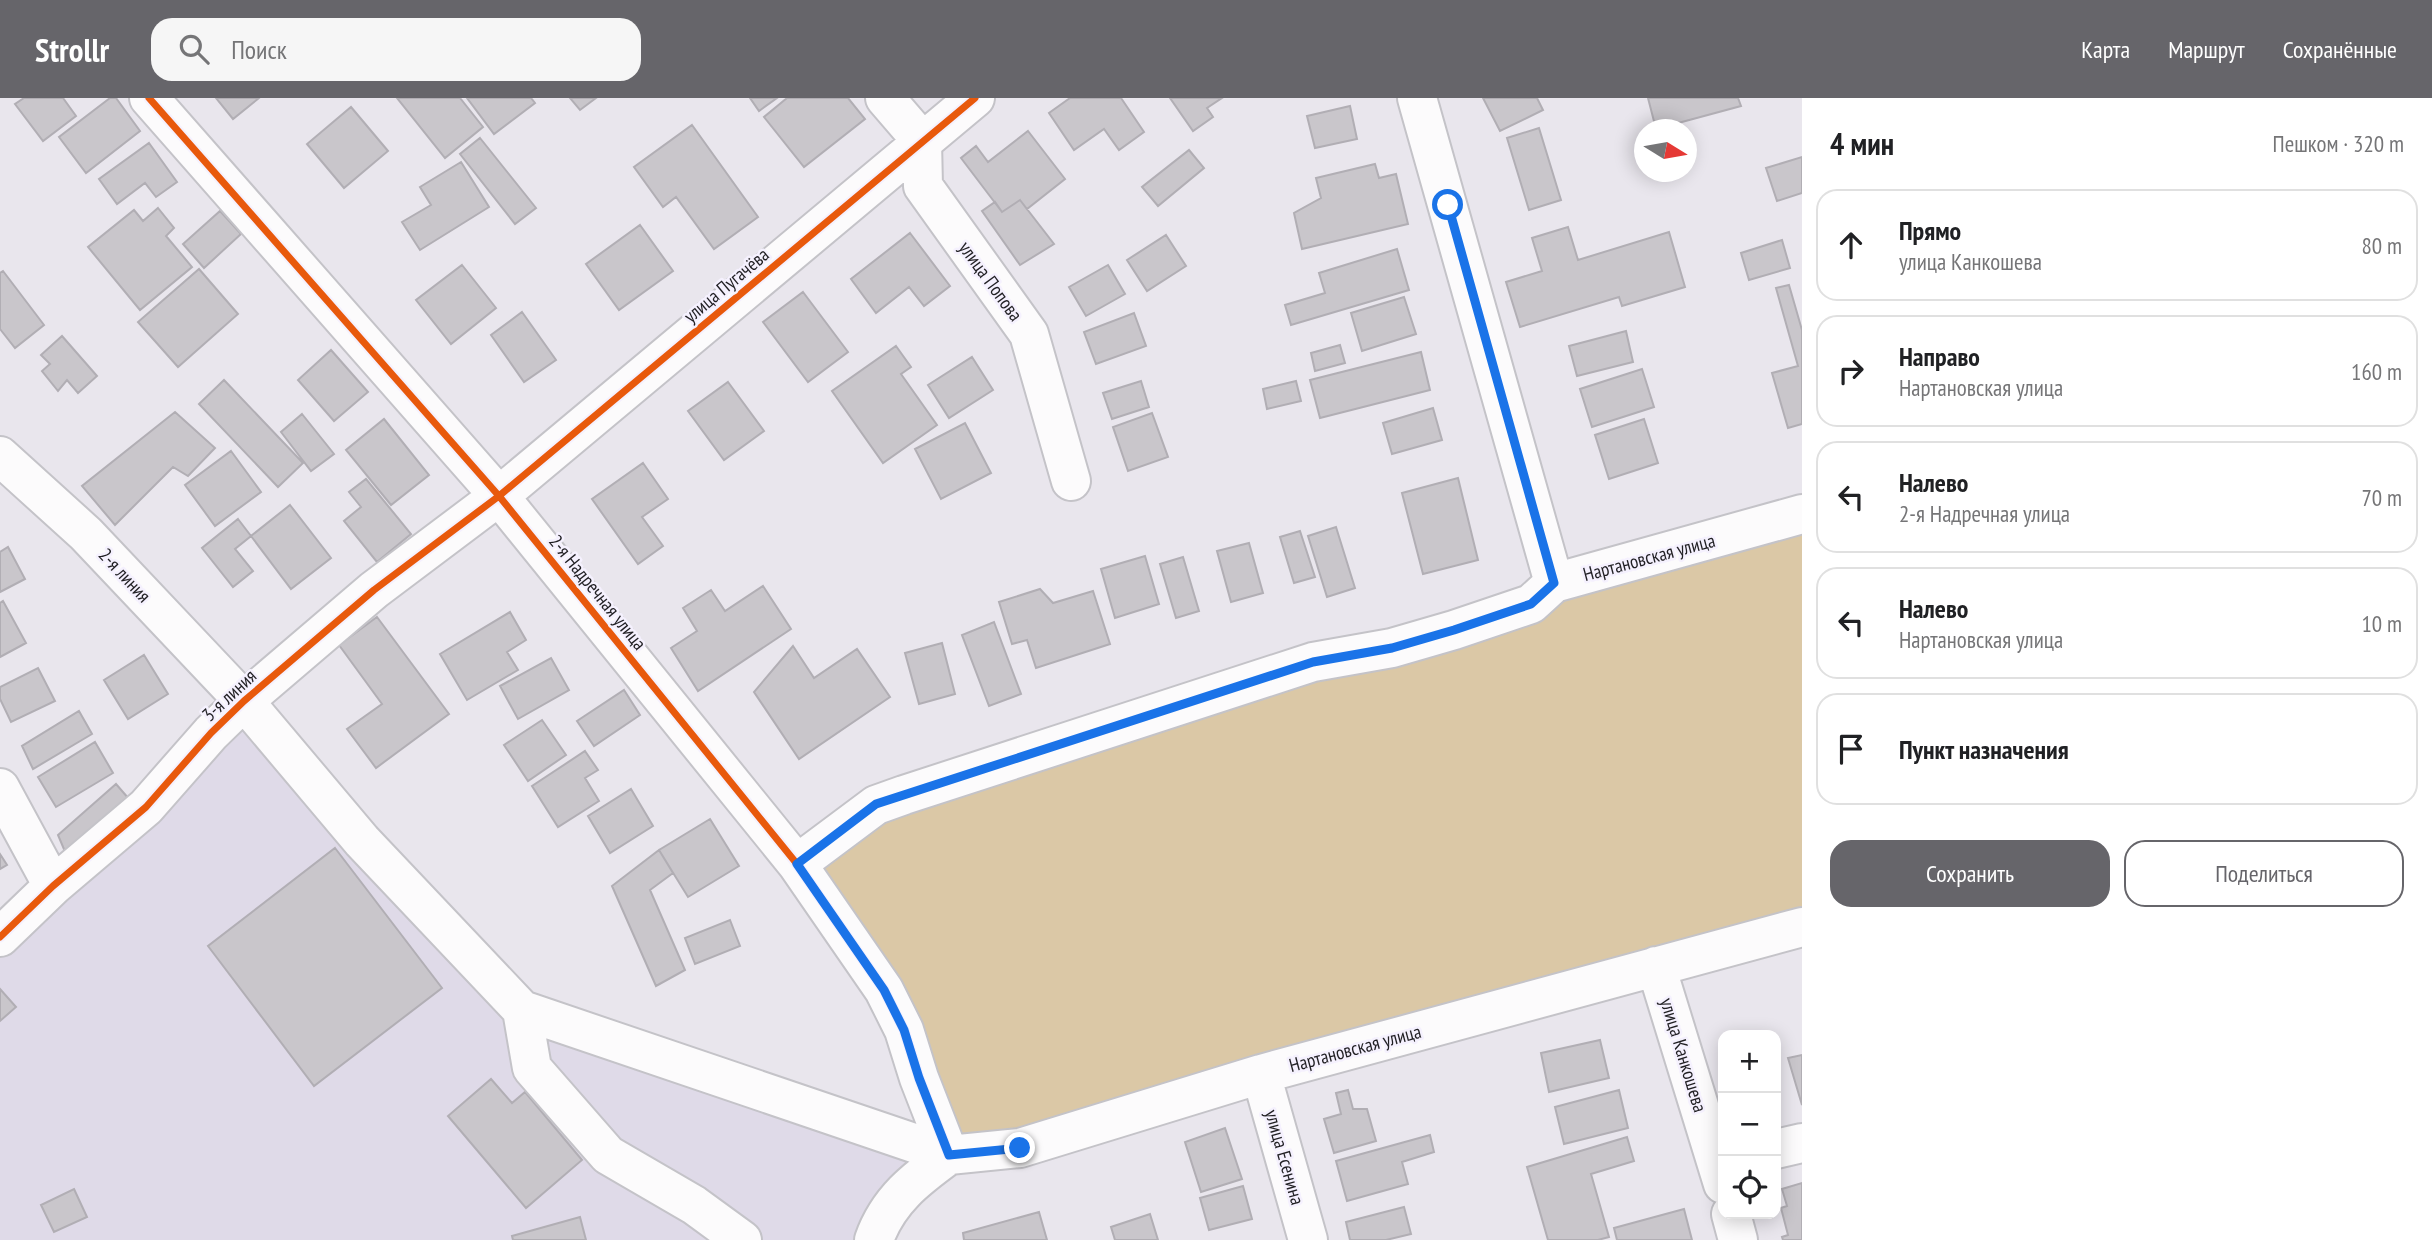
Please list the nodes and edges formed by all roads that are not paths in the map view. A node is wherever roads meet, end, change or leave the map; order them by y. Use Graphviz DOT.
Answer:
graph roads {
  1 [pos="149,98"];
  2 [pos="886,98"];
  3 [pos="975,98"];
  4 [pos="1417,98"];
  5 [pos="922,141"];
  6 [pos="0,456"];
  7 [pos="1071,481"];
  8 [pos="499,496"];
  9 [pos="1802,514"];
  10 [pos="1554,583"];
  11 [pos="244,701"];
  12 [pos="0,788"];
  13 [pos="797,864"];
  14 [pos="53,886"];
  15 [pos="1802,927"];
  16 [pos="0,937"];
  17 [pos="1656,966"];
  18 [pos="522,1010"];
  19 [pos="1261,1074"];
  20 [pos="1802,1143"];
  21 [pos="1781,1148"];
  22 [pos="949,1155"];
  23 [pos="1718,1161"];
  24 [pos="1732,1219"];
  25 [pos="742,1240"];
  26 [pos="874,1240"];
  27 [pos="1308,1240"];
  28 [pos="1738,1240"];
  1 -- 8 [label="street, 2-я Надречная улица"];
  2 -- 5 [label="street"];
  3 -- 5 [label="street, улица Пугачёва"];
  4 -- 10 [label="street"];
  5 -- 7 [label="street, улица Попова"];
  5 -- 8 [label="street, улица Пугачёва"];
  6 -- 11 [label="street, 2-я линия"];
  8 -- 11 [label="street, 3-я линия"];
  8 -- 13 [label="street, 2-я Надречная улица"];
  9 -- 10 [label="street, Нартановская улица"];
  10 -- 13 [label="street, Нартановская улица"];
  11 -- 14 [label="street, 3-я линия"];
  11 -- 18 [label="street, 2-я линия"];
  12 -- 14 [label="street"];
  13 -- 22 [label="street, 2-я Надречная улица"];
  14 -- 16 [label="street, 3-я линия"];
  15 -- 17 [label="street, Нартановская улица"];
  17 -- 19 [label="street, Нартановская улица"];
  17 -- 23 [label="street, улица Канкошева"];
  18 -- 22 [label="street"];
  18 -- 25 [label="street"];
  19 -- 22 [label="street, Нартановская улица"];
  19 -- 27 [label="street, улица Есенина"];
  20 -- 21 [label="street"];
  22 -- 26 [label="street"];
  24 -- 28 [label="street"];
}
